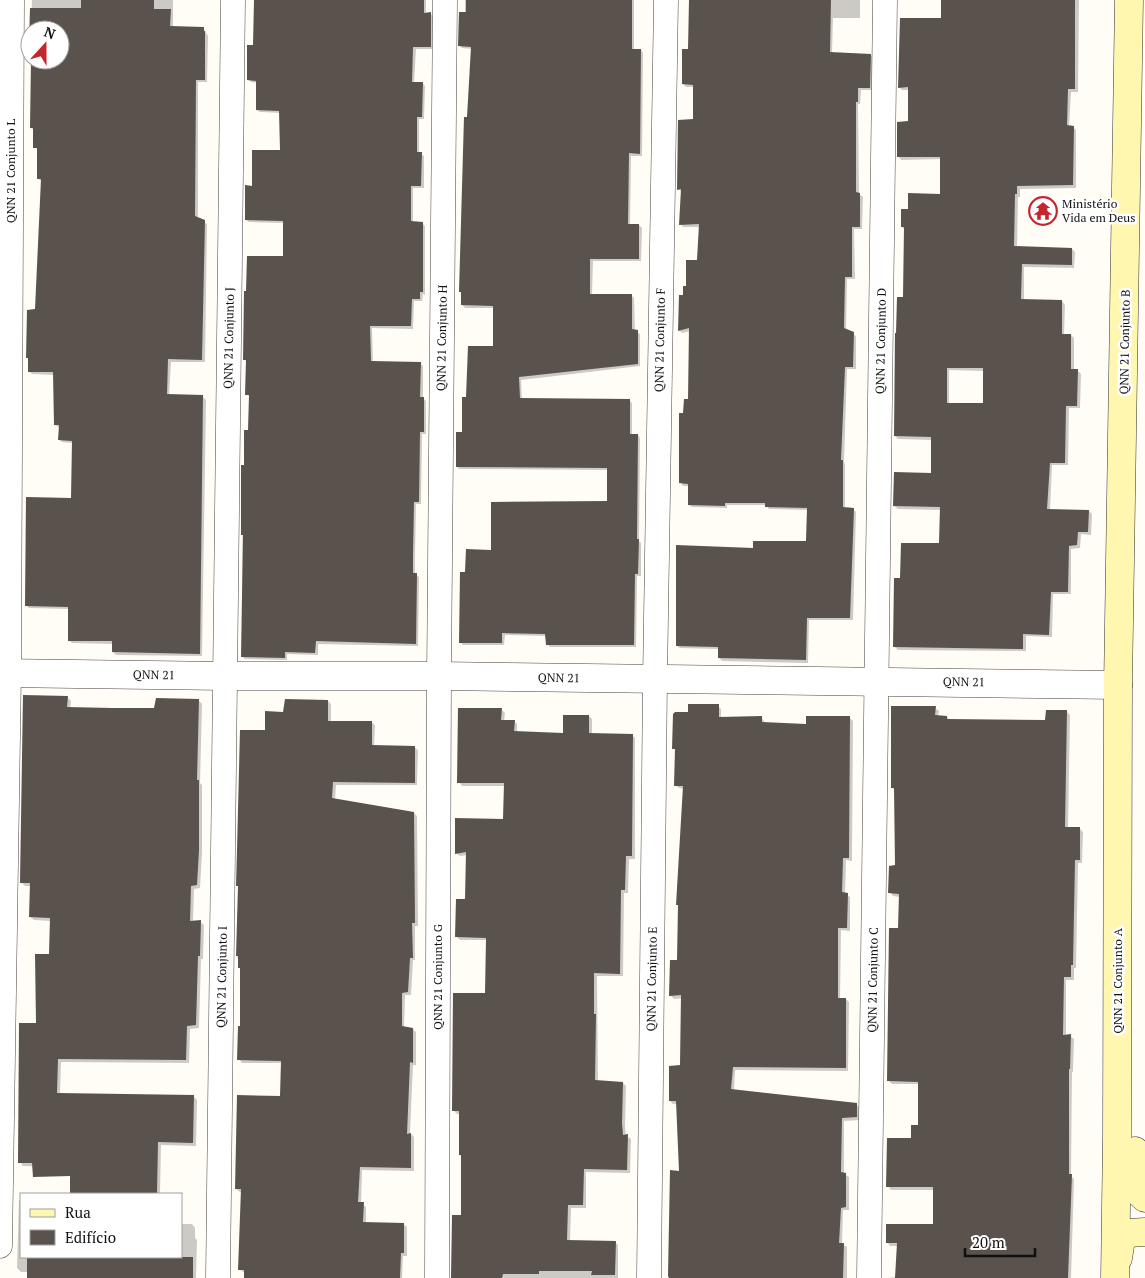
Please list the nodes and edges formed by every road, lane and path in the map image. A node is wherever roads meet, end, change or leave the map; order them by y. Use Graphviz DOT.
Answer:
graph roads {
  1 [pos="12,0"];
  2 [pos="233,0"];
  3 [pos="445,0"];
  4 [pos="666,0"];
  5 [pos="885,0"];
  6 [pos="1129,0"];
  7 [pos="1127,165"];
  8 [pos="1145,217"];
  9 [pos="1145,249"];
  10 [pos="1125,299"];
  11 [pos="5,673"];
  12 [pos="225,676"];
  13 [pos="438,676"];
  14 [pos="655,679"];
  15 [pos="878,681"];
  16 [pos="1118,685"];
  17 [pos="1118,889"];
  18 [pos="1145,1198"];
  19 [pos="1145,1232"];
  20 [pos="0,1246"];
  21 [pos="1115,1276"];
  22 [pos="218,1278"];
  23 [pos="437,1278"];
  24 [pos="649,1278"];
  25 [pos="870,1278"];
  1 -- 11 [label="street, QNN 21 Conjunto L"];
  2 -- 12 [label="street, QNN 21 Conjunto J"];
  3 -- 13 [label="street, QNN 21 Conjunto H"];
  4 -- 14 [label="street, QNN 21 Conjunto F"];
  5 -- 15 [label="street, QNN 21 Conjunto D"];
  6 -- 7 [label="main road, QNN 21 Conjunto B"];
  7 -- 8 [label="main road"];
  7 -- 10 [label="main road, QNN 21 Conjunto B"];
  9 -- 10 [label="main road"];
  10 -- 16 [label="main road, QNN 21 Conjunto B"];
  11 -- 12 [label="street, QNN 21"];
  11 -- 20 [label="street, QNN 21 Conjunto L"];
  12 -- 13 [label="street, QNN 21"];
  12 -- 22 [label="street, QNN 21 Conjunto I"];
  13 -- 14 [label="street, QNN 21"];
  13 -- 23 [label="street, QNN 21 Conjunto G"];
  14 -- 15 [label="street, QNN 21"];
  14 -- 24 [label="street, QNN 21 Conjunto E"];
  15 -- 16 [label="street, QNN 21"];
  15 -- 25 [label="street, QNN 21 Conjunto C"];
  16 -- 17 [label="main road, QNN 21 Conjunto A"];
  17 -- 18 [label="main road"];
  17 -- 21 [label="main road, QNN 21 Conjunto A"];
  19 -- 21 [label="main road"];
}
